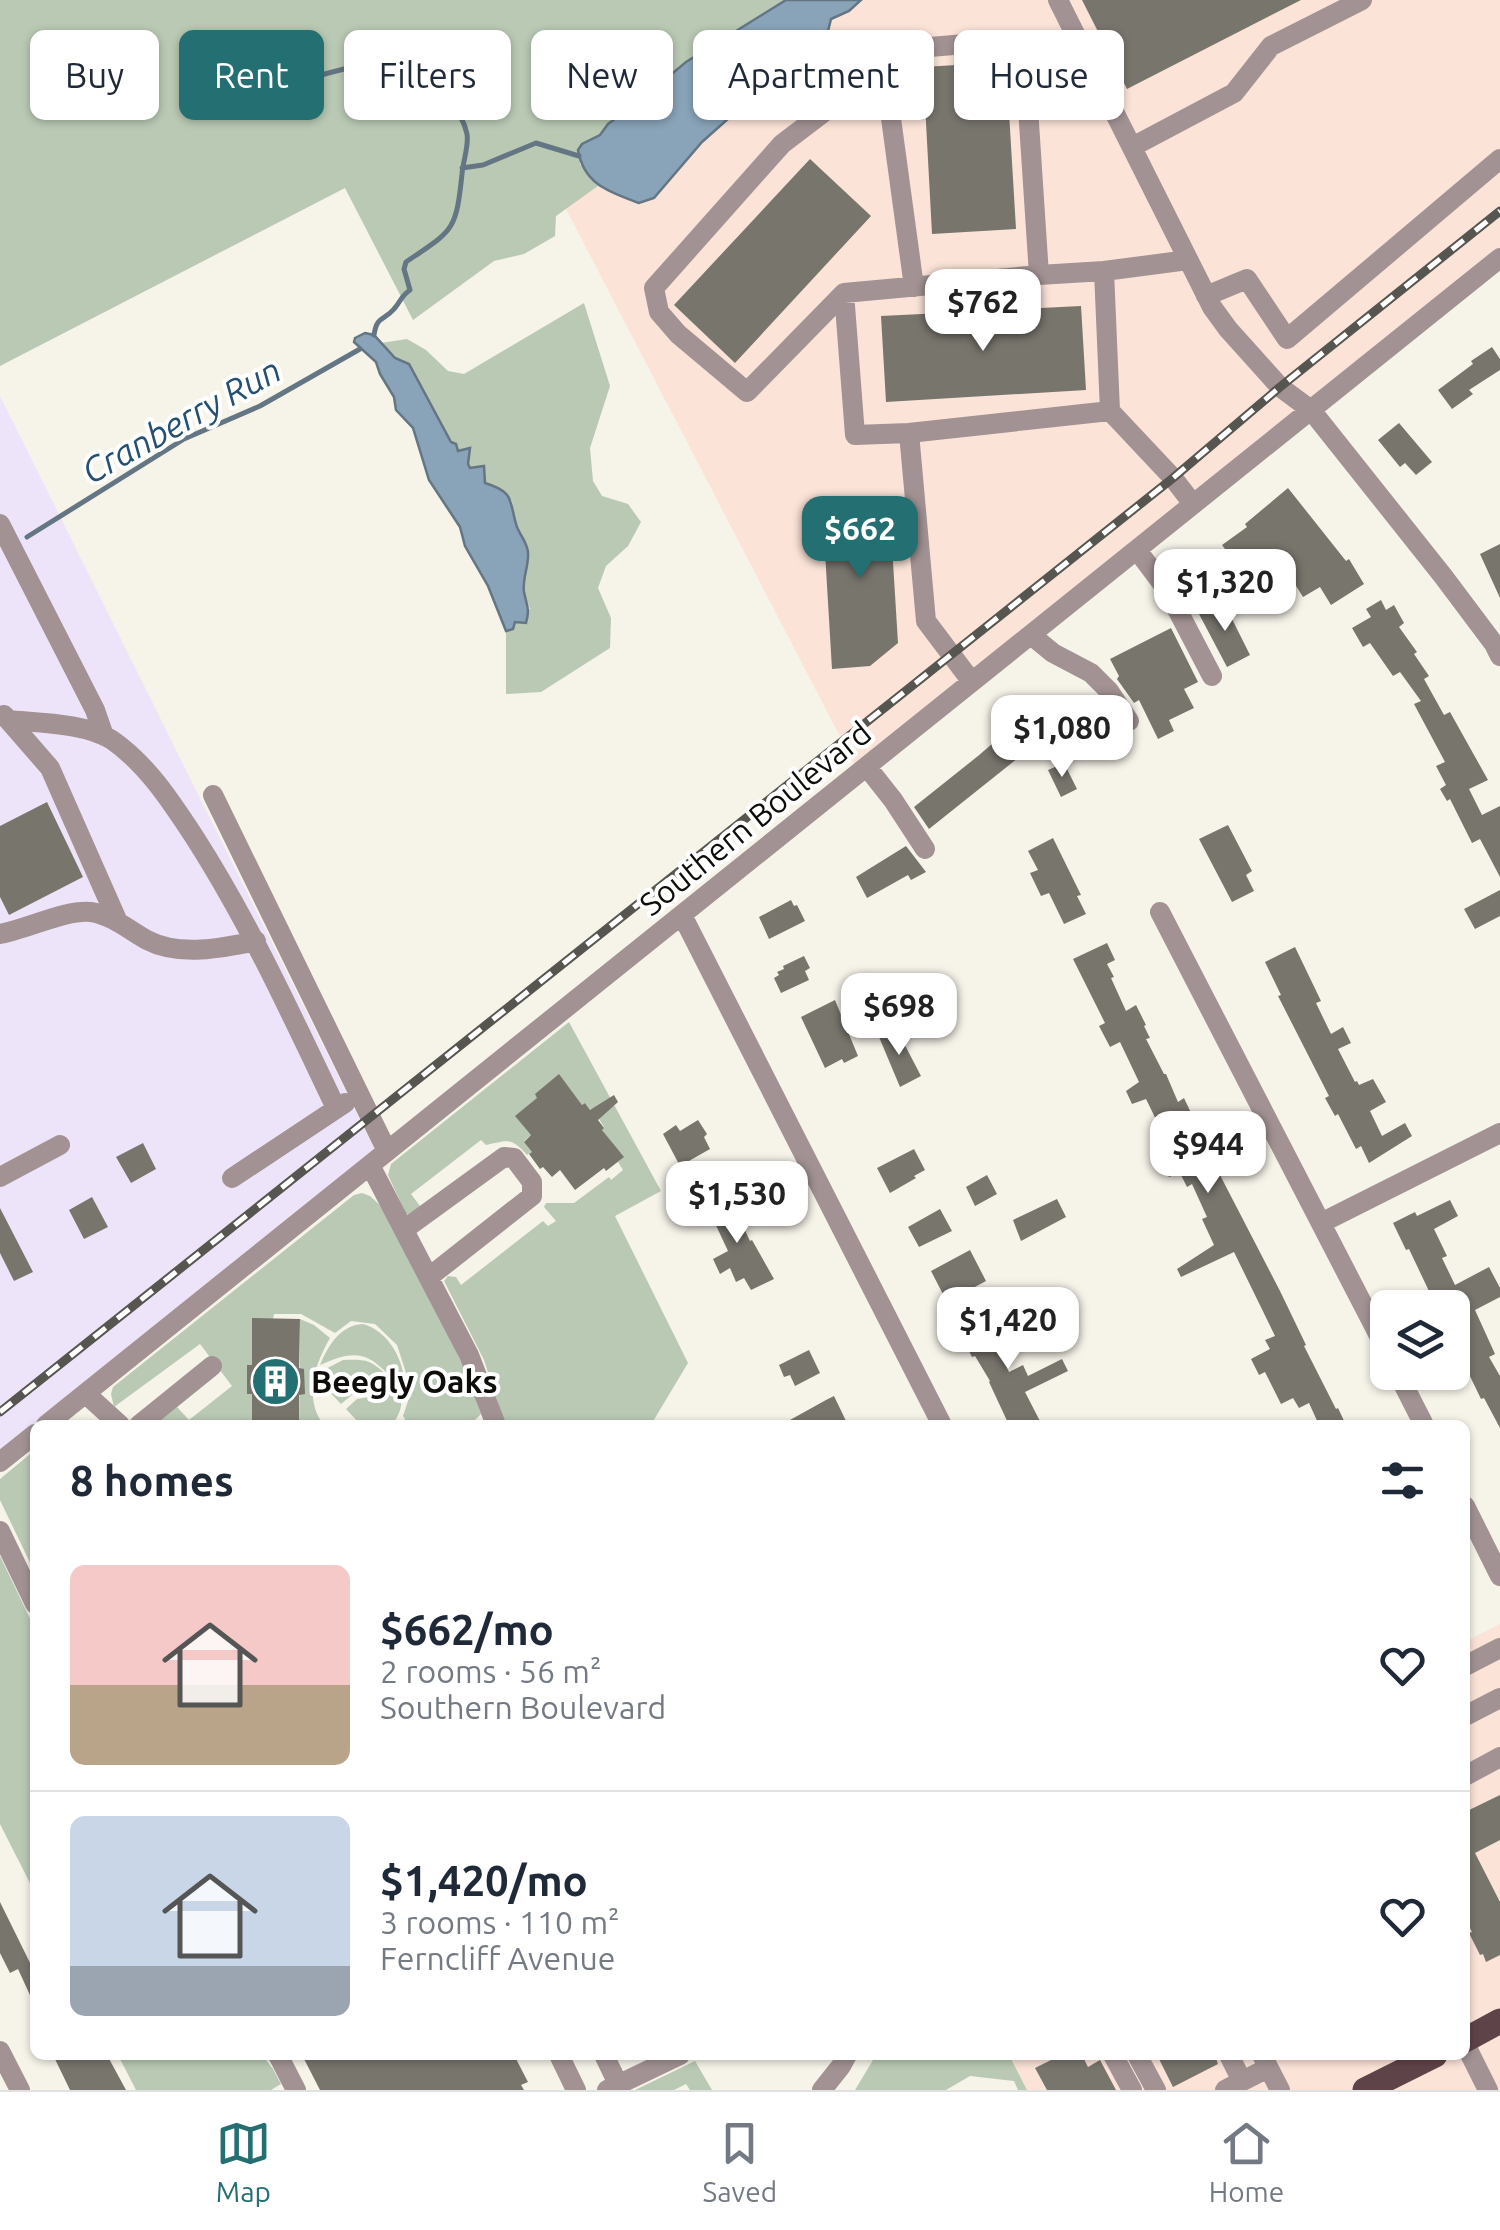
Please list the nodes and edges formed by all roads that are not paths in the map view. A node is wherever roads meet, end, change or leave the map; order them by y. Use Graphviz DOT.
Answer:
graph roads {
  1 [pos="1058,0"];
  2 [pos="1362,0"];
  3 [pos="934,47"];
  4 [pos="813,120"];
  5 [pos="891,120"];
  6 [pos="1132,147"];
  7 [pos="1500,159"];
  8 [pos="1500,258"];
  9 [pos="1188,260"];
  10 [pos="1104,271"];
  11 [pos="1039,275"];
  12 [pos="914,287"];
  13 [pos="844,294"];
  14 [pos="1206,296"];
  15 [pos="1110,410"];
  16 [pos="1310,410"];
  17 [pos="909,432"];
  18 [pos="1193,504"];
  19 [pos="0,524"];
  20 [pos="1136,550"];
  21 [pos="1030,635"];
  22 [pos="1498,647"];
  23 [pos="1212,676"];
  24 [pos="972,682"];
  25 [pos="4,715"];
  26 [pos="1129,722"];
  27 [pos="104,736"];
  28 [pos="867,766"];
  29 [pos="213,795"];
  30 [pos="925,849"];
  31 [pos="1160,912"];
  32 [pos="682,915"];
  33 [pos="118,922"];
  34 [pos="1,932"];
  35 [pos="256,941"];
  36 [pos="359,1094"];
  37 [pos="336,1108"];
  38 [pos="1500,1133"];
  39 [pos="60,1145"];
  40 [pos="387,1152"];
  41 [pos="370,1166"];
  42 [pos="0,1177"];
  43 [pos="232,1178"];
  44 [pos="1321,1223"];
  45 [pos="405,1229"];
  46 [pos="429,1277"];
  47 [pos="1370,1318"];
  48 [pos="212,1366"];
  49 [pos="1406,1390"];
  50 [pos="86,1394"];
  51 [pos="52,1420"];
  52 [pos="115,1420"];
  53 [pos="146,1420"];
  54 [pos="494,1420"];
  55 [pos="939,1420"];
  56 [pos="1421,1420"];
  57 [pos="30,1438"];
  58 [pos="0,1462"];
  59 [pos="1470,1516"];
  60 [pos="0,1531"];
  61 [pos="1500,1576"];
  62 [pos="30,1594"];
  63 [pos="1500,1648"];
  64 [pos="1470,1663"];
  65 [pos="1500,1698"];
  66 [pos="1470,1713"];
  67 [pos="1500,1757"];
  68 [pos="1470,1773"];
  69 [pos="1500,2022"];
  70 [pos="1470,2039"];
  71 [pos="0,2051"];
  72 [pos="1470,2052"];
  73 [pos="281,2060"];
  74 [pos="561,2060"];
  75 [pos="606,2060"];
  76 [pos="670,2060"];
  77 [pos="844,2060"];
  78 [pos="1117,2060"];
  79 [pos="1140,2060"];
  80 [pos="1230,2060"];
  81 [pos="1265,2062"];
  82 [pos="1234,2086"];
  83 [pos="616,2088"];
  84 [pos="20,2090"];
  85 [pos="296,2090"];
  86 [pos="576,2090"];
  87 [pos="822,2090"];
  88 [pos="1132,2090"];
  89 [pos="1156,2090"];
  90 [pos="1280,2090"];
  91 [pos="1488,2090"];
  1 -- 6 [label="street"];
  2 -- 6 [label="street"];
  3 -- 11 [label="street"];
  4 -- 13 [label="street"];
  5 -- 12 [label="street"];
  6 -- 9 [label="street"];
  7 -- 14 [label="street"];
  8 -- 16 [label="street, Southern Boulevard"];
  9 -- 10 [label="street"];
  9 -- 14 [label="street"];
  10 -- 11 [label="street"];
  10 -- 15 [label="street"];
  11 -- 12 [label="street"];
  12 -- 13 [label="street"];
  13 -- 17 [label="street"];
  14 -- 16 [label="street"];
  15 -- 17 [label="street"];
  15 -- 18 [label="street"];
  16 -- 18 [label="street, Southern Boulevard"];
  16 -- 22 [label="street"];
  17 -- 24 [label="street"];
  18 -- 20 [label="street, Southern Boulevard"];
  19 -- 27 [label="street"];
  20 -- 21 [label="street, Southern Boulevard"];
  20 -- 23 [label="street"];
  21 -- 24 [label="street, Southern Boulevard"];
  21 -- 26 [label="street"];
  24 -- 28 [label="street, Southern Boulevard"];
  25 -- 27 [label="street"];
  25 -- 33 [label="street"];
  27 -- 35 [label="street"];
  28 -- 30 [label="street"];
  28 -- 32 [label="street, Southern Boulevard"];
  29 -- 36 [label="street"];
  31 -- 44 [label="street"];
  32 -- 40 [label="street, Southern Boulevard"];
  32 -- 55 [label="street"];
  33 -- 34 [label="street"];
  33 -- 35 [label="street"];
  35 -- 37 [label="street"];
  36 -- 37 [label="street"];
  36 -- 40 [label="street"];
  37 -- 43 [label="street"];
  38 -- 44 [label="street"];
  39 -- 42 [label="street"];
  40 -- 41 [label="street, Southern Boulevard"];
  41 -- 45 [label="street"];
  41 -- 50 [label="street, Southern Boulevard"];
  44 -- 47 [label="street"];
  45 -- 46 [label="street"];
  45 -- 46 [label="street"];
  46 -- 54 [label="street"];
  48 -- 53 [label="street"];
  49 -- 56 [label="street"];
  50 -- 51 [label="street, Southern Boulevard"];
  50 -- 52 [label="street"];
  57 -- 58 [label="street"];
  59 -- 61 [label="street"];
  60 -- 62 [label="street"];
  63 -- 64 [label="street"];
  65 -- 66 [label="street"];
  67 -- 68 [label="street"];
  69 -- 70 [label="main road"];
  71 -- 84 [label="street"];
  72 -- 91 [label="street"];
  73 -- 85 [label="street"];
  74 -- 86 [label="street"];
  75 -- 83 [label="street"];
  76 -- 83 [label="street"];
  77 -- 87 [label="street"];
  78 -- 88 [label="street"];
  79 -- 89 [label="street"];
  80 -- 82 [label="street"];
  81 -- 82 [label="street"];
  81 -- 90 [label="street"];
}
